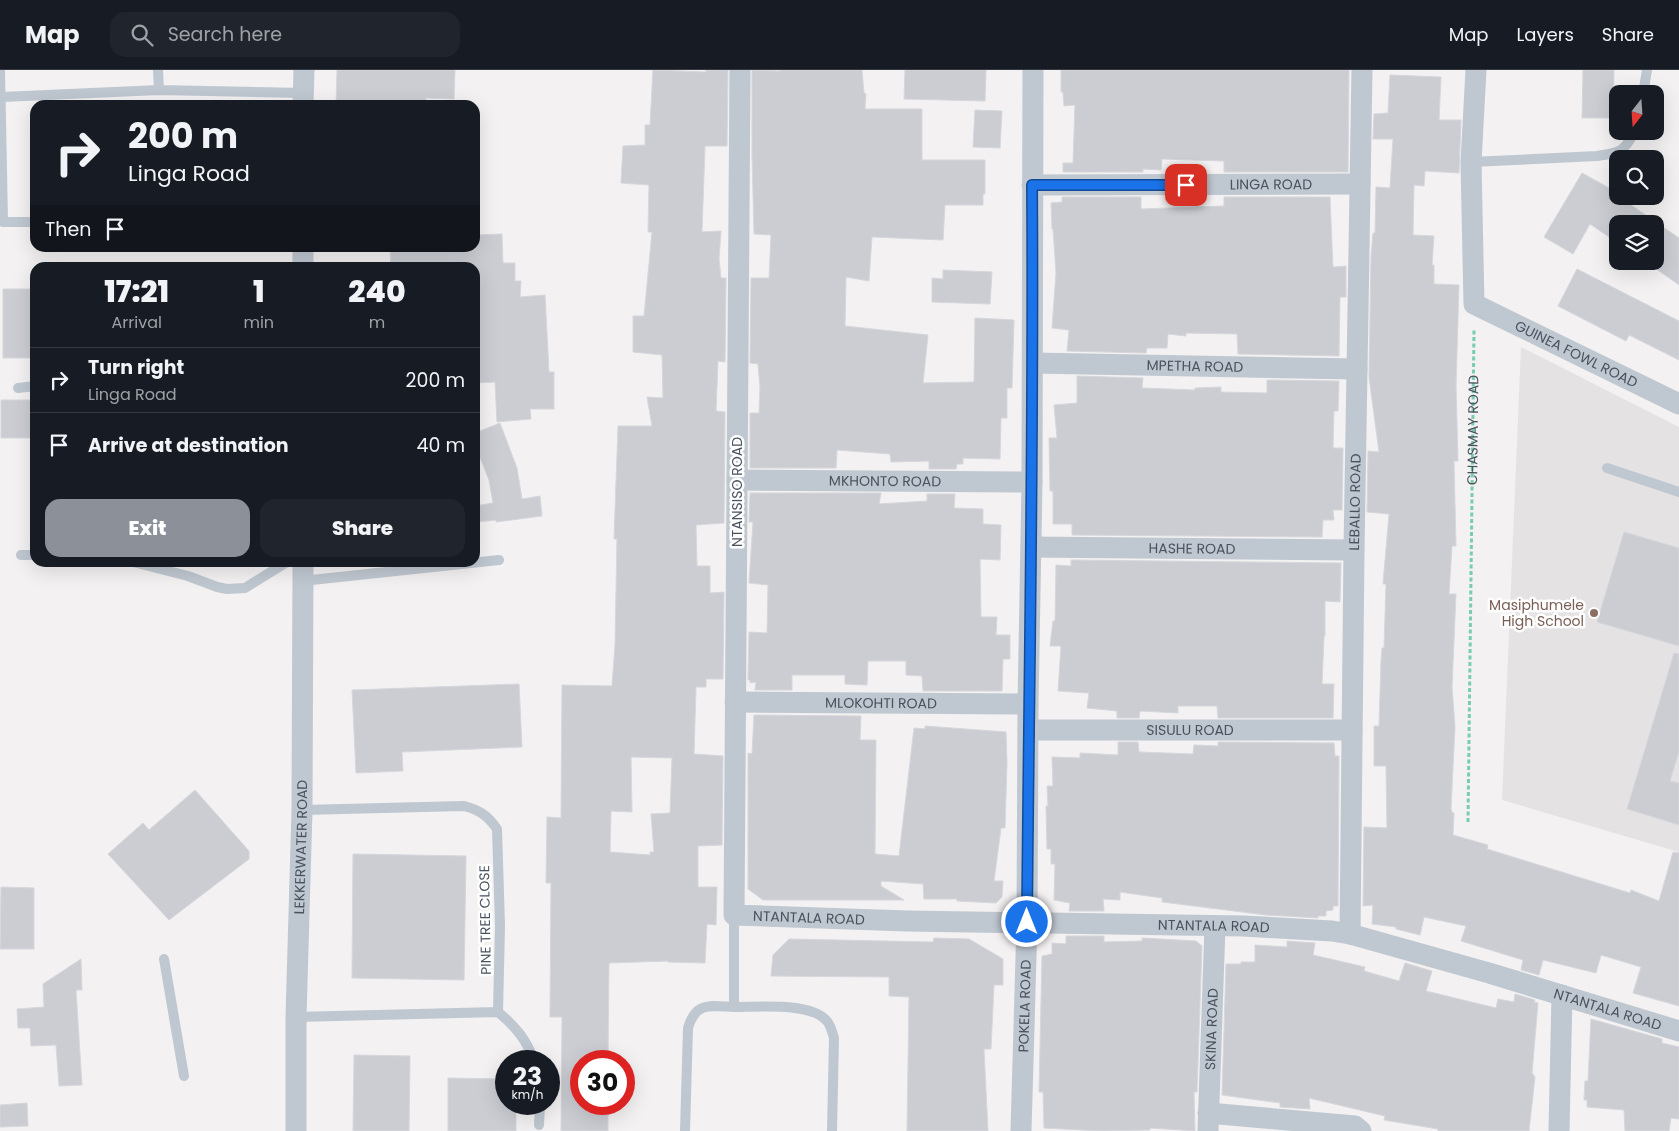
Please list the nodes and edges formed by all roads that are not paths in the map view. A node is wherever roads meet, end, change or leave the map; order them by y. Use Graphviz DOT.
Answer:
graph roads {
  1 [pos="0,70"];
  2 [pos="158,70"];
  3 [pos="304,70"];
  4 [pos="740,70"];
  5 [pos="1033,70"];
  6 [pos="1362,70"];
  7 [pos="1476,70"];
  8 [pos="1647,70"];
  9 [pos="1644,85"];
  10 [pos="159,90"];
  11 [pos="2,97"];
  12 [pos="304,99"];
  13 [pos="1630,140"];
  14 [pos="1471,162"];
  15 [pos="1360,184"];
  16 [pos="1032,185"];
  17 [pos="2,222"];
  18 [pos="30,222"];
  19 [pos="1033,363"];
  20 [pos="1357,369"];
  21 [pos="30,387"];
  22 [pos="18,388"];
  23 [pos="1679,404"];
  24 [pos="1607,468"];
  25 [pos="737,480"];
  26 [pos="1032,482"];
  27 [pos="1679,492"];
  28 [pos="1031,547"];
  29 [pos="1354,550"];
  30 [pos="21,555"];
  31 [pos="30,555"];
  32 [pos="499,560"];
  33 [pos="480,561"];
  34 [pos="153,567"];
  35 [pos="279,567"];
  36 [pos="384,567"];
  37 [pos="302,572"];
  38 [pos="735,702"];
  39 [pos="1028,704"];
  40 [pos="1028,730"];
  41 [pos="1352,730"];
  42 [pos="302,810"];
  43 [pos="734,915"];
  44 [pos="1027,922"];
  45 [pos="1215,926"];
  46 [pos="1350,934"];
  47 [pos="164,959"];
  48 [pos="1562,994"];
  49 [pos="734,1007"];
  50 [pos="498,1012"];
  51 [pos="296,1017"];
  52 [pos="1679,1031"];
  53 [pos="529,1050"];
  54 [pos="184,1076"];
  55 [pos="539,1115"];
  56 [pos="1208,1122"];
  57 [pos="539,1125"];
  58 [pos="296,1131"];
  59 [pos="685,1131"];
  60 [pos="832,1131"];
  61 [pos="1021,1131"];
  62 [pos="1361,1131"];
  63 [pos="1559,1131"];
  1 -- 11 [label="lane"];
  2 -- 10 [label="lane"];
  3 -- 12 [label="street"];
  4 -- 25 [label="street, NTANSISO ROAD"];
  5 -- 16 [label="street, POKELA ROAD"];
  6 -- 15 [label="street, LEBALLO ROAD"];
  7 -- 14 [label="street"];
  8 -- 9 [label="lane"];
  10 -- 11 [label="lane"];
  10 -- 12 [label="lane"];
  11 -- 17 [label="lane"];
  13 -- 14 [label="lane"];
  14 -- 23 [label="street, GUINEA FOWL ROAD"];
  15 -- 16 [label="street, LINGA ROAD"];
  15 -- 20 [label="street, LEBALLO ROAD"];
  16 -- 19 [label="street, POKELA ROAD"];
  17 -- 18 [label="lane"];
  19 -- 20 [label="street, MPETHA ROAD"];
  19 -- 26 [label="street, POKELA ROAD"];
  20 -- 29 [label="street, LEBALLO ROAD"];
  21 -- 22 [label="lane"];
  24 -- 27 [label="lane"];
  25 -- 26 [label="street, MKHONTO ROAD"];
  25 -- 38 [label="street, NTANSISO ROAD"];
  26 -- 28 [label="street, POKELA ROAD"];
  28 -- 29 [label="street, HASHE ROAD"];
  28 -- 39 [label="street, POKELA ROAD"];
  29 -- 41 [label="street, LEBALLO ROAD"];
  30 -- 31 [label="lane"];
  32 -- 33 [label="lane"];
  34 -- 35 [label="lane"];
  36 -- 37 [label="lane"];
  37 -- 42 [label="street, LEKKERWATER ROAD"];
  38 -- 39 [label="street, MLOKOHTI ROAD"];
  38 -- 43 [label="street, NTANSISO ROAD"];
  39 -- 40 [label="street, POKELA ROAD"];
  40 -- 41 [label="street, SISULU ROAD"];
  40 -- 44 [label="street, POKELA ROAD"];
  41 -- 46 [label="street, LEBALLO ROAD"];
  42 -- 50 [label="lane, PINE TREE CLOSE"];
  42 -- 51 [label="street, LEKKERWATER ROAD"];
  43 -- 44 [label="street, NTANTALA ROAD"];
  43 -- 49 [label="lane"];
  44 -- 45 [label="street, NTANTALA ROAD"];
  44 -- 61 [label="street, POKELA ROAD"];
  45 -- 46 [label="street, NTANTALA ROAD"];
  45 -- 56 [label="street, SKINA ROAD"];
  46 -- 48 [label="street, NTANTALA ROAD"];
  47 -- 54 [label="lane"];
  48 -- 52 [label="street, NTANTALA ROAD"];
  48 -- 63 [label="street"];
  49 -- 59 [label="lane"];
  49 -- 60 [label="lane"];
  50 -- 51 [label="lane"];
  50 -- 53 [label="lane"];
  51 -- 58 [label="street, LEKKERWATER ROAD"];
  55 -- 57 [label="lane"];
  56 -- 62 [label="street"];
}
